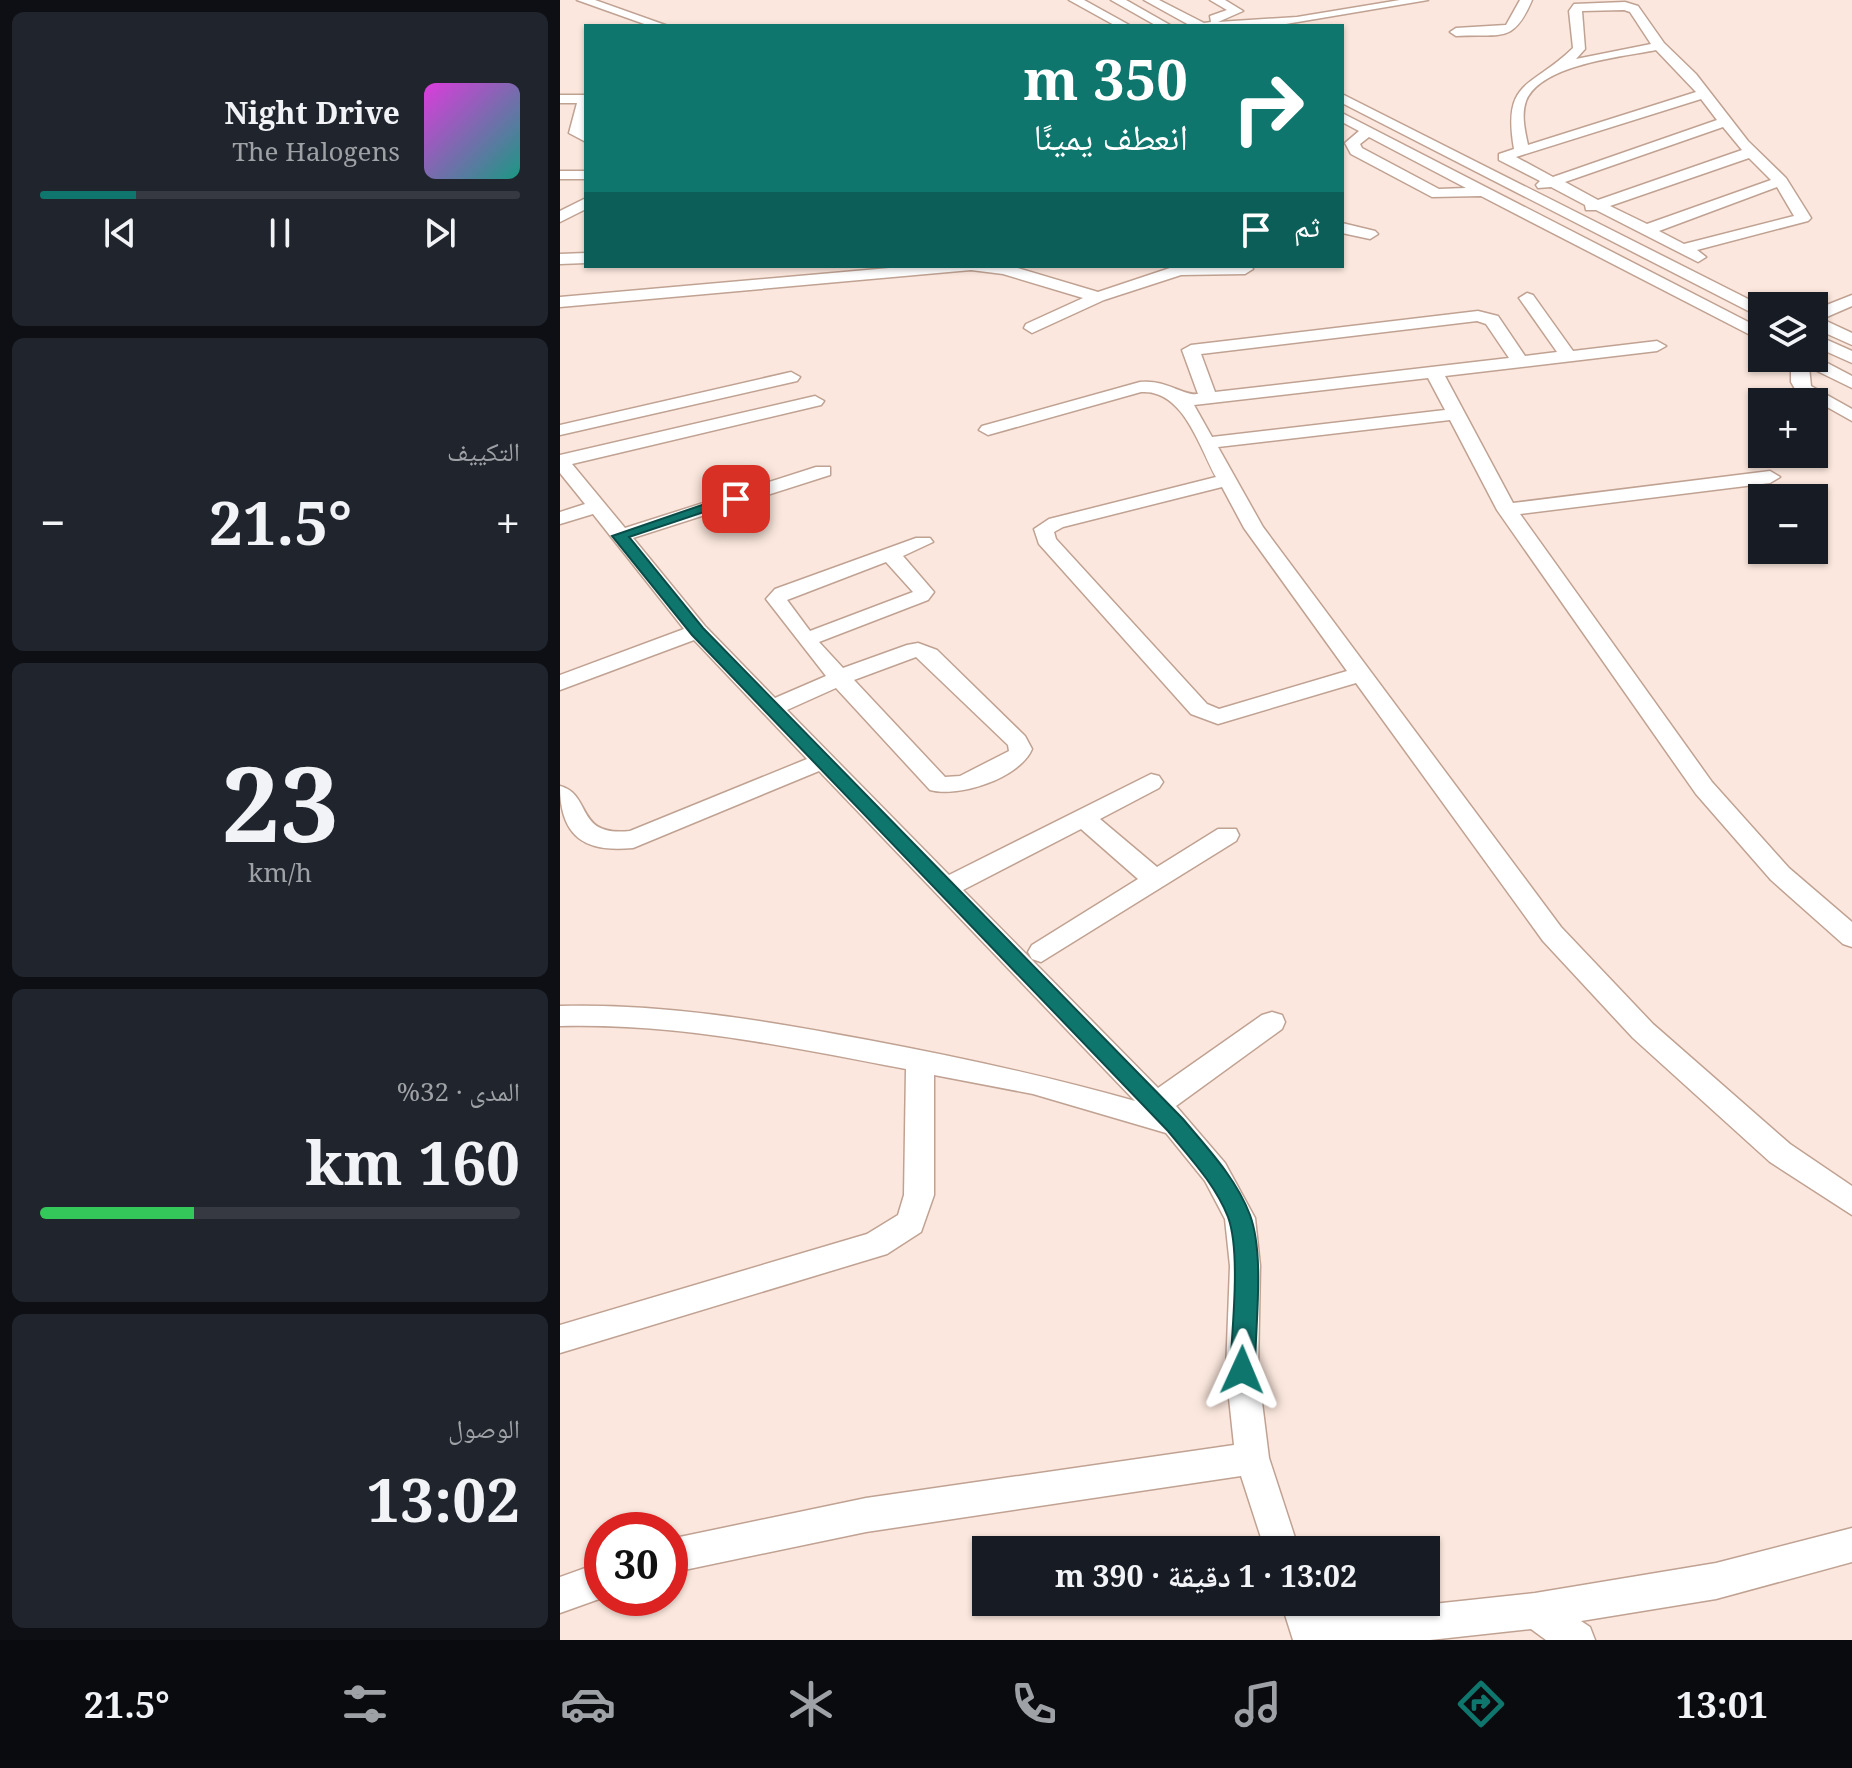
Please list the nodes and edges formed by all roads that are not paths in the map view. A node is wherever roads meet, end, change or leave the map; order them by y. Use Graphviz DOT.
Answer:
graph roads {
  1 [pos="583,0"];
  2 [pos="1075,0"];
  3 [pos="1117,0"];
  4 [pos="1177,0"];
  5 [pos="1216,0"];
  6 [pos="1422,0"];
  7 [pos="1526,0"];
  8 [pos="1154,2"];
  9 [pos="1133,8"];
  10 [pos="1105,15"];
  11 [pos="656,24"];
  12 [pos="1121,24"];
  13 [pos="1163,24"];
  14 [pos="1199,24"];
  15 [pos="1204,24"];
  16 [pos="1225,24"];
  17 [pos="1456,32"];
  18 [pos="1659,46"];
  19 [pos="1565,65"];
  20 [pos="1705,94"];
  21 [pos="560,99"];
  22 [pos="584,99"];
  23 [pos="1344,99"];
  24 [pos="584,106"];
  25 [pos="1344,118"];
  26 [pos="1726,121"];
  27 [pos="1368,131"];
  28 [pos="584,137"];
  29 [pos="1347,143"];
  30 [pos="1522,151"];
  31 [pos="1751,152"];
  32 [pos="1504,157"];
  33 [pos="1475,167"];
  34 [pos="560,175"];
  35 [pos="584,175"];
  36 [pos="1781,181"];
  37 [pos="1552,182"];
  38 [pos="1482,191"];
  39 [pos="1524,192"];
  40 [pos="584,204"];
  41 [pos="1597,205"];
  42 [pos="1569,214"];
  43 [pos="560,217"];
  44 [pos="1344,228"];
  45 [pos="1646,230"];
  46 [pos="1370,234"];
  47 [pos="1683,249"];
  48 [pos="584,258"];
  49 [pos="560,259"];
  50 [pos="823,268"];
  51 [pos="942,268"];
  52 [pos="995,268"];
  53 [pos="1245,269"];
  54 [pos="1686,274"];
  55 [pos="811,279"];
  56 [pos="1098,297"];
  57 [pos="1527,298"];
  58 [pos="1852,300"];
  59 [pos="560,302"];
  60 [pos="1748,306"];
  61 [pos="1828,311"];
  62 [pos="1828,326"];
  63 [pos="1032,328"];
  64 [pos="1748,329"];
  65 [pos="1852,340"];
  66 [pos="1657,346"];
  67 [pos="1828,346"];
  68 [pos="1568,356"];
  69 [pos="1852,358"];
  70 [pos="1520,362"];
  71 [pos="1828,371"];
  72 [pos="1434,372"];
  73 [pos="1801,372"];
  74 [pos="791,377"];
  75 [pos="1852,383"];
  76 [pos="1208,398"];
  77 [pos="815,401"];
  78 [pos="1183,401"];
  79 [pos="1456,414"];
  80 [pos="1852,416"];
  81 [pos="560,430"];
  82 [pos="988,430"];
  83 [pos="1206,443"];
  84 [pos="560,461"];
  85 [pos="823,471"];
  86 [pos="1770,477"];
  87 [pos="1227,480"];
  88 [pos="596,507"];
  89 [pos="1507,510"];
  90 [pos="560,518"];
  91 [pos="620,536"];
  92 [pos="923,542"];
  93 [pos="890,554"];
  94 [pos="697,631"];
  95 [pos="807,639"];
  96 [pos="1360,674"];
  97 [pos="843,679"];
  98 [pos="560,683"];
  99 [pos="772,708"];
  100 [pos="823,761"];
  101 [pos="1151,782"];
  102 [pos="560,794"];
  103 [pos="1083,817"];
  104 [pos="1227,835"];
  105 [pos="1155,880"];
  106 [pos="946,888"];
  107 [pos="1852,937"];
  108 [pos="1041,952"];
  109 [pos="560,1016"];
  110 [pos="1272,1022"];
  111 [pos="920,1061"];
  112 [pos="1166,1115"];
  113 [pos="1852,1202"];
  114 [pos="560,1339"];
  115 [pos="1252,1458"];
  116 [pos="1277,1536"];
  117 [pos="1852,1545"];
  118 [pos="688,1552"];
  119 [pos="584,1586"];
  120 [pos="560,1595"];
  121 [pos="1535,1611"];
  122 [pos="1307,1626"];
  123 [pos="1577,1640"];
  1 -- 11 [label="street"];
  2 -- 10 [label="street"];
  3 -- 9 [label="street"];
  4 -- 8 [label="street"];
  5 -- 15 [label="street"];
  6 -- 16 [label="street"];
  7 -- 17 [label="street"];
  8 -- 14 [label="street"];
  9 -- 10 [label="street"];
  9 -- 13 [label="street"];
  10 -- 12 [label="street"];
  18 -- 19 [label="street"];
  18 -- 19 [label="street"];
  18 -- 20 [label="street"];
  19 -- 30 [label="street"];
  20 -- 26 [label="street"];
  20 -- 30 [label="street"];
  21 -- 22 [label="street"];
  23 -- 33 [label="street"];
  24 -- 28 [label="street"];
  25 -- 27 [label="street"];
  26 -- 31 [label="street"];
  26 -- 37 [label="street"];
  27 -- 29 [label="street"];
  27 -- 38 [label="street"];
  29 -- 38 [label="street"];
  30 -- 32 [label="street"];
  31 -- 36 [label="street"];
  31 -- 41 [label="street"];
  32 -- 33 [label="street"];
  32 -- 37 [label="street"];
  33 -- 39 [label="street"];
  34 -- 35 [label="street"];
  36 -- 45 [label="street"];
  36 -- 47 [label="street"];
  37 -- 39 [label="street"];
  37 -- 41 [label="street"];
  38 -- 64 [label="street"];
  39 -- 42 [label="street"];
  40 -- 43 [label="street"];
  41 -- 42 [label="street"];
  41 -- 45 [label="street"];
  42 -- 54 [label="street"];
  44 -- 46 [label="street"];
  45 -- 47 [label="street"];
  47 -- 54 [label="street"];
  48 -- 49 [label="street"];
  50 -- 55 [label="street"];
  51 -- 55 [label="street"];
  52 -- 56 [label="street"];
  53 -- 56 [label="street"];
  54 -- 60 [label="street"];
  55 -- 59 [label="street"];
  56 -- 63 [label="street"];
  57 -- 68 [label="street"];
  58 -- 61 [label="street"];
  62 -- 65 [label="street"];
  66 -- 68 [label="street"];
  67 -- 69 [label="street"];
  68 -- 70 [label="street"];
  70 -- 72 [label="street"];
  70 -- 76 [label="street"];
  71 -- 75 [label="street"];
  72 -- 76 [label="street"];
  72 -- 79 [label="street"];
  73 -- 80 [label="street"];
  74 -- 81 [label="street"];
  76 -- 78 [label="street"];
  77 -- 84 [label="street"];
  78 -- 82 [label="street"];
  78 -- 83 [label="street"];
  79 -- 83 [label="street"];
  79 -- 89 [label="street"];
  83 -- 87 [label="street"];
  84 -- 88 [label="street"];
  85 -- 91 [label="street"];
  86 -- 89 [label="street"];
  87 -- 96 [label="street"];
  87 -- 96 [label="street"];
  88 -- 90 [label="street"];
  88 -- 91 [label="street"];
  89 -- 107 [label="street"];
  91 -- 94 [label="street"];
  92 -- 93 [label="street"];
  93 -- 95 [label="street"];
  93 -- 95 [label="street"];
  94 -- 98 [label="street"];
  94 -- 99 [label="street"];
  95 -- 97 [label="street"];
  96 -- 113 [label="street"];
  97 -- 97 [label="street"];
  97 -- 99 [label="street"];
  99 -- 100 [label="street"];
  100 -- 102 [label="street"];
  100 -- 106 [label="street"];
  101 -- 103 [label="street"];
  103 -- 105 [label="street"];
  103 -- 106 [label="street"];
  104 -- 105 [label="street"];
  105 -- 108 [label="street"];
  106 -- 112 [label="street"];
  109 -- 111 [label="street"];
  110 -- 112 [label="street"];
  111 -- 112 [label="street"];
  111 -- 114 [label="street"];
  112 -- 115 [label="street"];
  115 -- 116 [label="street"];
  115 -- 118 [label="street"];
  117 -- 121 [label="street"];
  119 -- 120 [label="street"];
  121 -- 122 [label="street"];
  121 -- 123 [label="street"];
}
